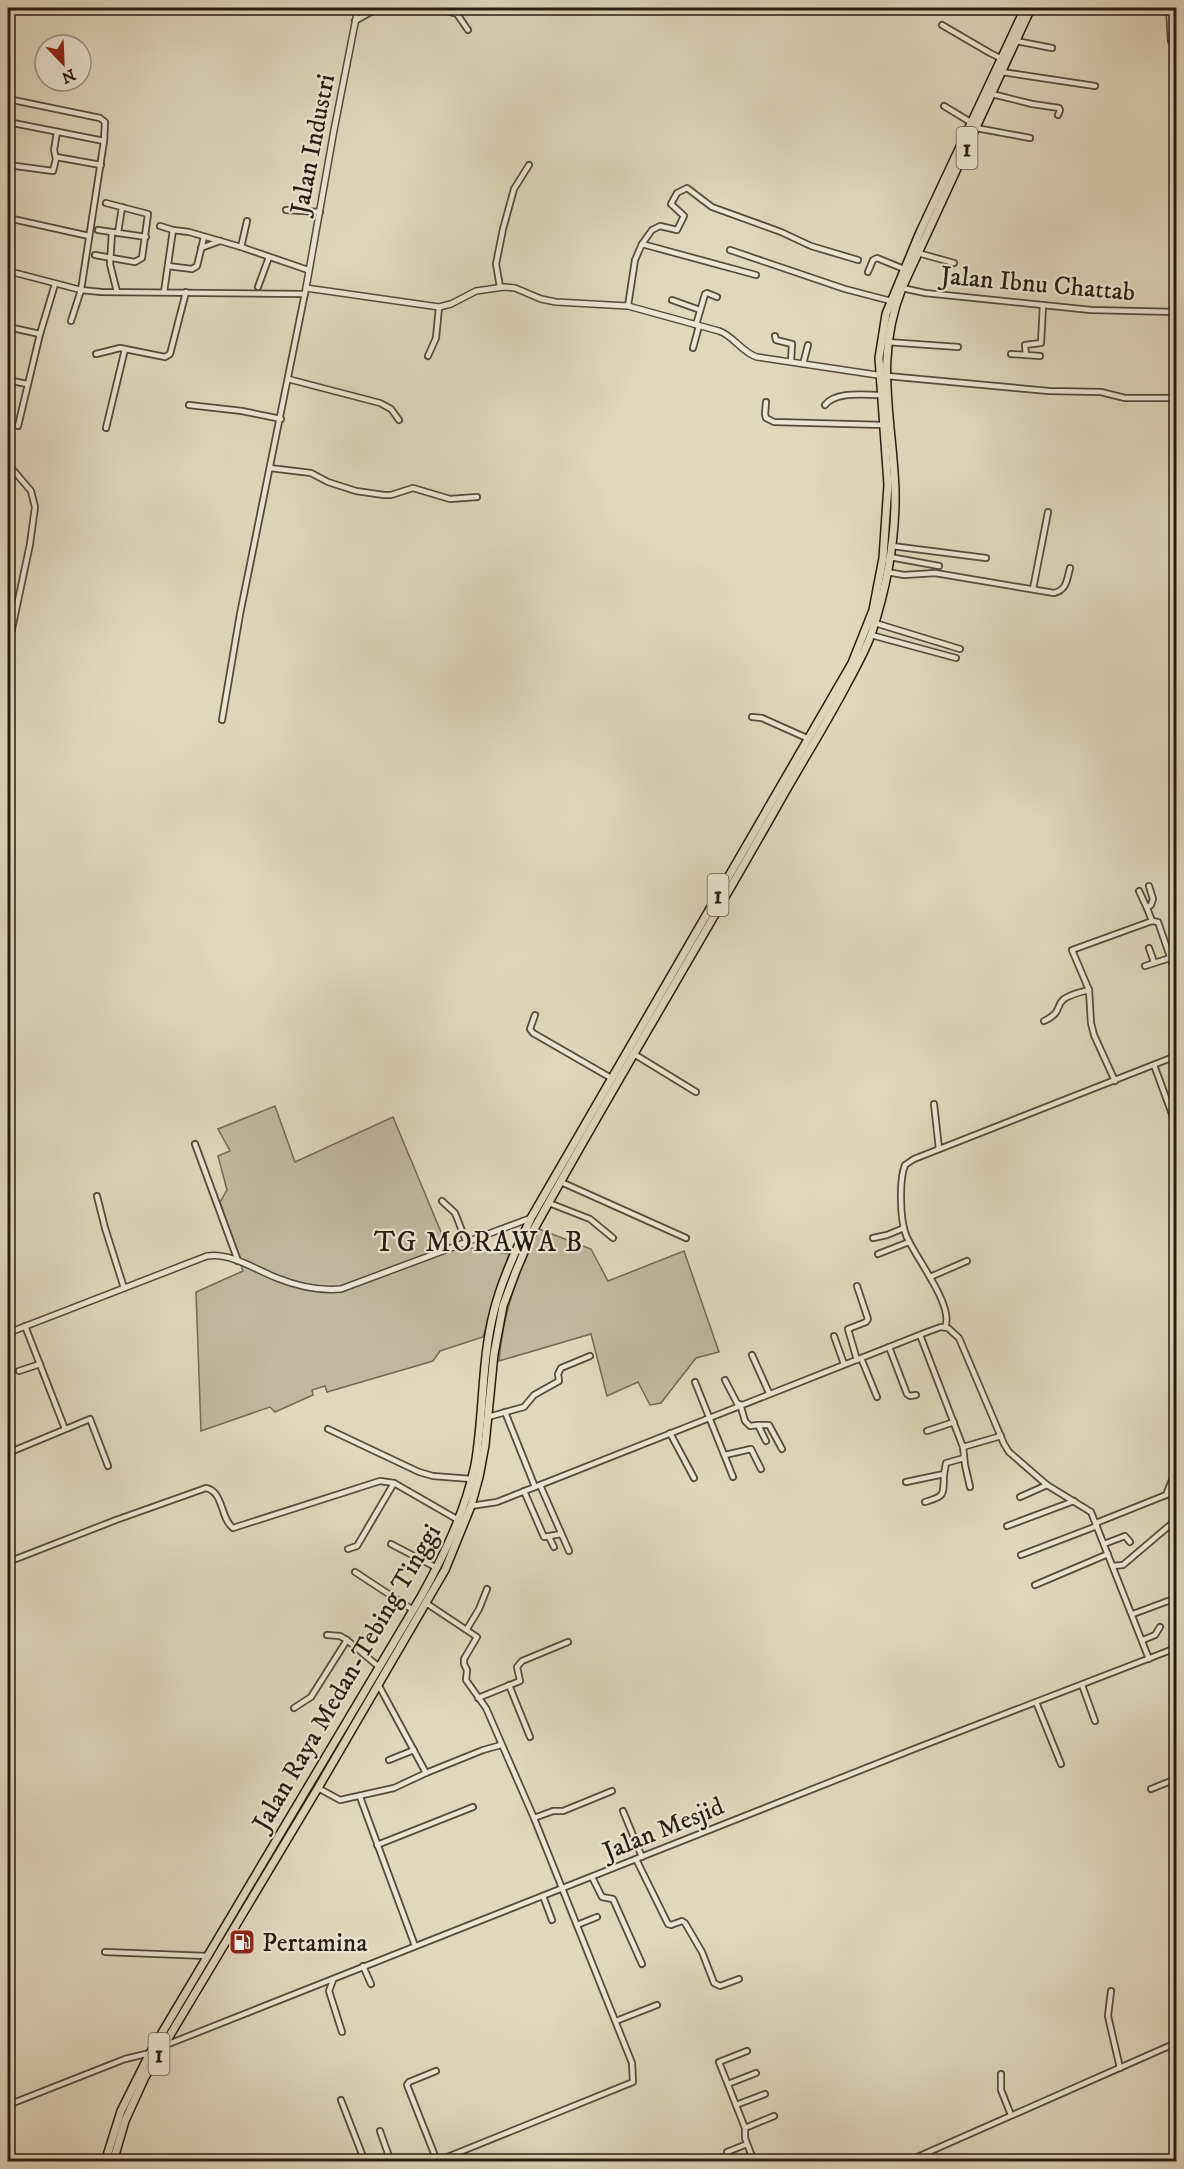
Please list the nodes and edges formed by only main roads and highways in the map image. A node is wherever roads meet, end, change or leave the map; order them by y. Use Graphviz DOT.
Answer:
graph roads {
  1 [pos="1025,8"];
  2 [pos="1031,8"];
  3 [pos="974,126"];
  4 [pos="899,287"];
  5 [pos="883,376"];
  6 [pos="462,1522"];
  7 [pos="325,1757"];
  8 [pos="333,1762"];
  9 [pos="105,2162"];
  10 [pos="113,2162"];
  1 -- 3 [label="highway, Jalan Raya Medan-Tebing Tinggi / 1"];
  2 -- 3 [label="highway, Jalan Raya Medan-Tebing Tinggi / 1"];
  3 -- 4 [label="highway, Jalan Raya Medan-Tebing Tinggi / 1"];
  3 -- 4 [label="highway, Jalan Raya Medan-Tebing Tinggi / 1"];
  4 -- 5 [label="highway, Jalan Raya Medan-Tebing Tinggi / 1"];
  4 -- 5 [label="highway, Jalan Raya Medan-Tebing Tinggi / 1"];
  5 -- 6 [label="highway, Jalan Raya Medan-Tebing Tinggi / 1"];
  5 -- 6 [label="highway, Jalan Raya Medan-Tebing Tinggi / 1"];
  6 -- 7 [label="highway, Jalan Raya Medan-Tebing Tinggi / 1"];
  6 -- 8 [label="highway, Jalan Raya Medan-Tebing Tinggi / 1"];
  7 -- 8 [label="highway"];
  7 -- 9 [label="highway, Jalan Raya Medan-Tebing Tinggi / 1"];
  8 -- 10 [label="highway, Jalan Raya Medan-Tebing Tinggi / 1"];
}
